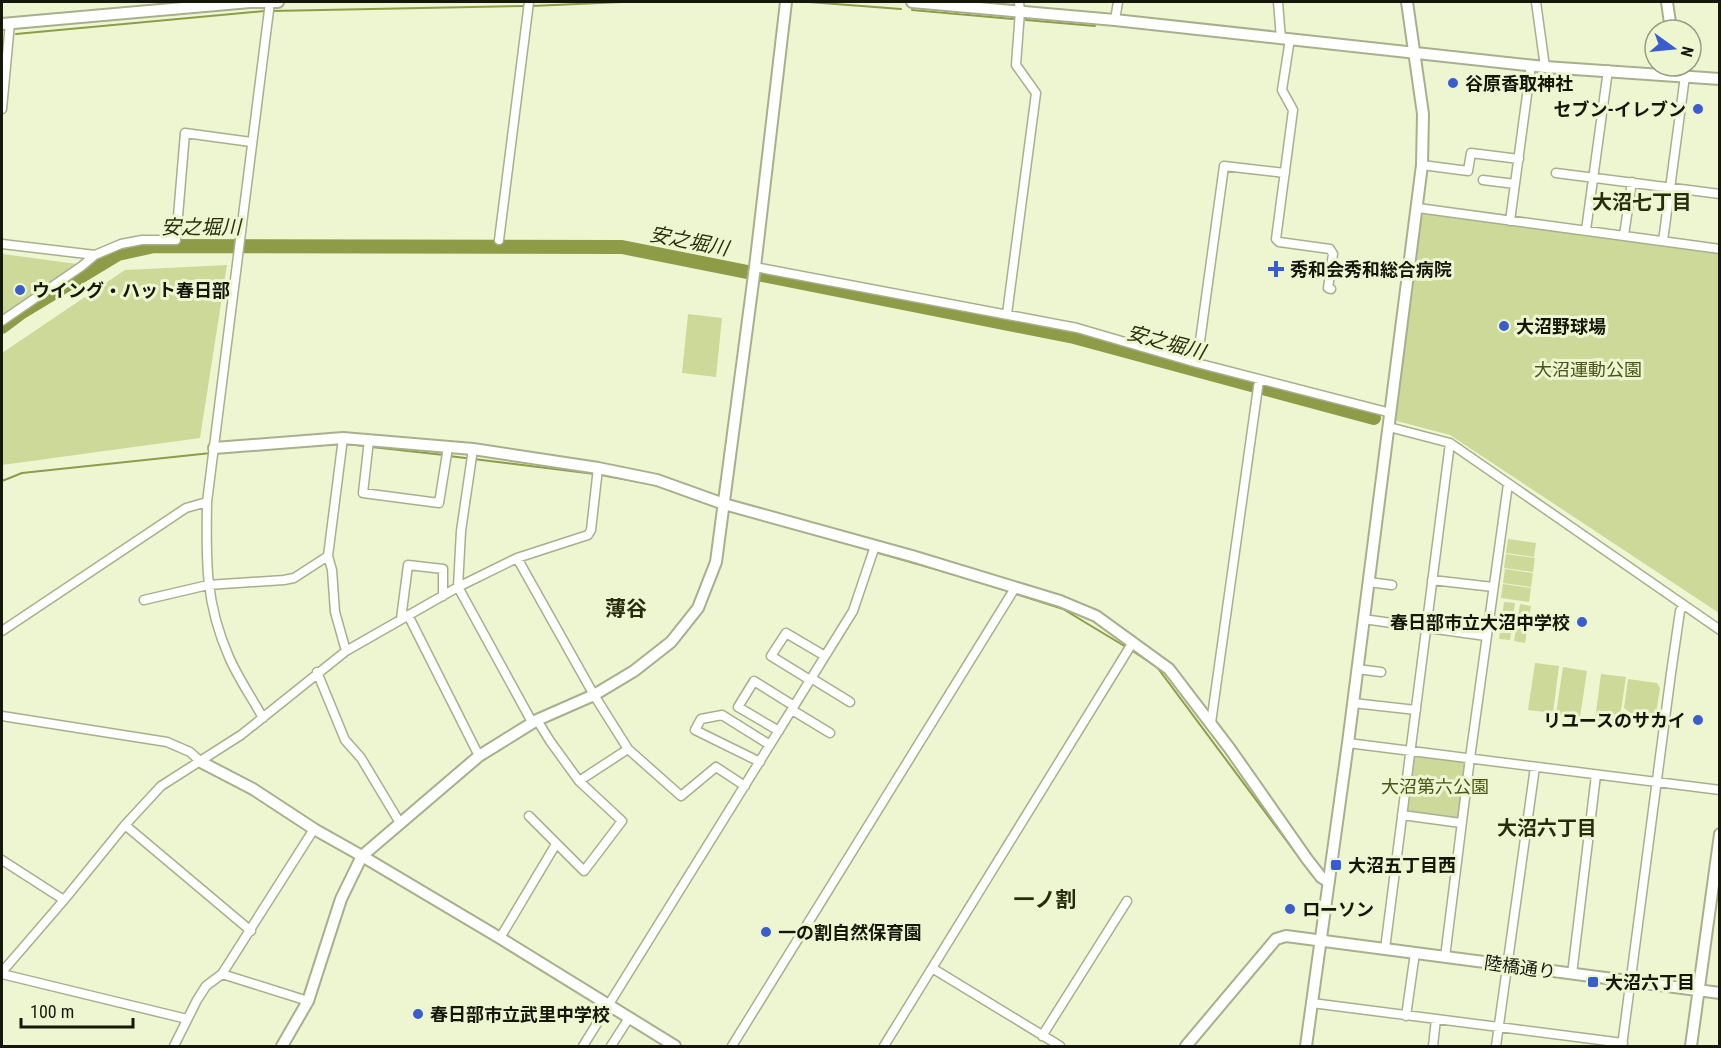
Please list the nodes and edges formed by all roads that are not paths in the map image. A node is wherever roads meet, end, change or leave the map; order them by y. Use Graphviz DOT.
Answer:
graph roads {
  1 [pos="529,2"];
  2 [pos="786,2"];
  3 [pos="912,2"];
  4 [pos="1118,2"];
  5 [pos="1278,2"];
  6 [pos="1407,2"];
  7 [pos="1536,2"];
  8 [pos="1667,2"];
  9 [pos="272,3"];
  10 [pos="1019,6"];
  11 [pos="1669,18"];
  12 [pos="1115,20"];
  13 [pos="6,24"];
  14 [pos="1285,39"];
  15 [pos="1414,51"];
  16 [pos="1531,65"];
  17 [pos="1545,67"];
  18 [pos="1608,70"];
  19 [pos="1643,71"];
  20 [pos="1703,76"];
  21 [pos="1679,78"];
  22 [pos="1719,79"];
  23 [pos="2,109"];
  24 [pos="251,142"];
  25 [pos="1519,159"];
  26 [pos="1422,165"];
  27 [pos="1285,173"];
  28 [pos="1556,173"];
  29 [pos="1593,177"];
  30 [pos="1483,180"];
  31 [pos="1632,182"];
  32 [pos="1515,184"];
  33 [pos="1671,187"];
  34 [pos="1719,194"];
  35 [pos="1418,208"];
  36 [pos="1510,221"];
  37 [pos="1586,230"];
  38 [pos="1624,235"];
  39 [pos="499,240"];
  40 [pos="1663,241"];
  41 [pos="2,244"];
  42 [pos="1719,249"];
  43 [pos="95,255"];
  44 [pos="755,267"];
  45 [pos="1331,290"];
  46 [pos="1007,314"];
  47 [pos="2,321"];
  48 [pos="1197,363"];
  49 [pos="1259,380"];
  50 [pos="1391,413"];
  51 [pos="1389,427"];
  52 [pos="343,438"];
  53 [pos="369,440"];
  54 [pos="1450,443"];
  55 [pos="448,447"];
  56 [pos="473,449"];
  57 [pos="214,452"];
  58 [pos="598,468"];
  59 [pos="1508,484"];
  60 [pos="207,502"];
  61 [pos="724,504"];
  62 [pos="875,546"];
  63 [pos="328,556"];
  64 [pos="517,558"];
  65 [pos="1432,580"];
  66 [pos="1368,582"];
  67 [pos="208,585"];
  68 [pos="1392,585"];
  69 [pos="458,587"];
  70 [pos="1493,587"];
  71 [pos="1015,588"];
  72 [pos="442,596"];
  73 [pos="144,600"];
  74 [pos="1683,606"];
  75 [pos="405,617"];
  76 [pos="1363,619"];
  77 [pos="1426,628"];
  78 [pos="1719,630"];
  79 [pos="2,631"];
  80 [pos="1486,636"];
  81 [pos="1133,642"];
  82 [pos="346,651"];
  83 [pos="825,656"];
  84 [pos="1357,669"];
  85 [pos="317,672"];
  86 [pos="1381,672"];
  87 [pos="811,679"];
  88 [pos="594,695"];
  89 [pos="850,702"];
  90 [pos="1353,703"];
  91 [pos="793,708"];
  92 [pos="1416,710"];
  93 [pos="2,716"];
  94 [pos="263,717"];
  95 [pos="535,721"];
  96 [pos="1211,723"];
  97 [pos="779,731"];
  98 [pos="830,733"];
  99 [pos="1348,743"];
  100 [pos="770,745"];
  101 [pos="628,749"];
  102 [pos="1410,750"];
  103 [pos="479,756"];
  104 [pos="1470,758"];
  105 [pos="201,762"];
  106 [pos="760,762"];
  107 [pos="1535,767"];
  108 [pos="1596,775"];
  109 [pos="579,782"];
  110 [pos="1657,782"];
  111 [pos="745,786"];
  112 [pos="1719,790"];
  113 [pos="1402,815"];
  114 [pos="529,816"];
  115 [pos="400,823"];
  116 [pos="1461,823"];
  117 [pos="125,825"];
  118 [pos="314,829"];
  119 [pos="1719,834"];
  120 [pos="556,844"];
  121 [pos="362,856"];
  122 [pos="2,860"];
  123 [pos="1329,882"];
  124 [pos="64,900"];
  125 [pos="1127,901"];
  126 [pos="250,931"];
  127 [pos="500,938"];
  128 [pos="1321,940"];
  129 [pos="1385,949"];
  130 [pos="1415,953"];
  131 [pos="1445,957"];
  132 [pos="1507,965"];
  133 [pos="932,968"];
  134 [pos="2,973"];
  135 [pos="222,974"];
  136 [pos="1572,974"];
  137 [pos="1630,981"];
  138 [pos="1699,991"];
  139 [pos="1719,993"];
  140 [pos="308,1001"];
  141 [pos="1312,1003"];
  142 [pos="608,1005"];
  143 [pos="1406,1016"];
  144 [pos="629,1018"];
  145 [pos="187,1019"];
  146 [pos="1436,1019"];
  147 [pos="1498,1027"];
  148 [pos="1042,1036"];
  149 [pos="1562,1036"];
  150 [pos="1622,1045"];
  151 [pos="174,1047"];
  152 [pos="282,1047"];
  153 [pos="583,1047"];
  154 [pos="611,1047"];
  155 [pos="675,1047"];
  156 [pos="732,1047"];
  157 [pos="884,1047"];
  158 [pos="1060,1047"];
  159 [pos="1186,1047"];
  160 [pos="1306,1047"];
  161 [pos="1433,1047"];
  162 [pos="1496,1047"];
  163 [pos="1560,1047"];
  164 [pos="1691,1047"];
  1 -- 39 [label="street"];
  2 -- 44 [label="street"];
  3 -- 10 [label="street"];
  4 -- 12 [label="street"];
  5 -- 14 [label="street"];
  6 -- 15 [label="street"];
  7 -- 17 [label="street"];
  8 -- 11 [label="street"];
  9 -- 13 [label="street"];
  9 -- 24 [label="street"];
  10 -- 12 [label="street"];
  10 -- 46 [label="street"];
  12 -- 14 [label="street"];
  13 -- 23 [label="street"];
  14 -- 15 [label="street"];
  14 -- 27 [label="street"];
  15 -- 16 [label="street"];
  15 -- 26 [label="street"];
  16 -- 17 [label="street"];
  16 -- 25 [label="street"];
  17 -- 18 [label="street"];
  18 -- 19 [label="street"];
  18 -- 29 [label="street"];
  20 -- 22 [label="street"];
  21 -- 33 [label="street"];
  24 -- 43 [label="street"];
  24 -- 57 [label="street"];
  25 -- 26 [label="street"];
  25 -- 32 [label="street"];
  26 -- 35 [label="street"];
  27 -- 45 [label="street"];
  27 -- 48 [label="street"];
  28 -- 29 [label="street"];
  29 -- 31 [label="street"];
  29 -- 37 [label="street"];
  30 -- 32 [label="street"];
  31 -- 33 [label="street"];
  31 -- 38 [label="street"];
  32 -- 36 [label="street"];
  33 -- 34 [label="street"];
  33 -- 40 [label="street"];
  35 -- 36 [label="street"];
  35 -- 50 [label="street"];
  36 -- 37 [label="street"];
  37 -- 38 [label="street"];
  38 -- 40 [label="street"];
  40 -- 42 [label="street"];
  41 -- 43 [label="street"];
  43 -- 47 [label="street"];
  44 -- 46 [label="street"];
  44 -- 61 [label="street"];
  46 -- 48 [label="street"];
  48 -- 49 [label="street"];
  49 -- 50 [label="street"];
  49 -- 96 [label="street"];
  50 -- 51 [label="street"];
  51 -- 54 [label="street"];
  51 -- 66 [label="street"];
  52 -- 53 [label="street"];
  52 -- 57 [label="street"];
  52 -- 63 [label="street"];
  53 -- 55 [label="street"];
  53 -- 55 [label="street"];
  54 -- 59 [label="street"];
  54 -- 65 [label="street"];
  55 -- 56 [label="street"];
  56 -- 58 [label="street"];
  56 -- 69 [label="street"];
  57 -- 60 [label="street"];
  58 -- 61 [label="street"];
  58 -- 64 [label="street"];
  59 -- 70 [label="street"];
  59 -- 74 [label="street"];
  60 -- 67 [label="street"];
  60 -- 79 [label="street"];
  61 -- 62 [label="street"];
  61 -- 88 [label="street"];
  62 -- 71 [label="street"];
  62 -- 83 [label="street"];
  63 -- 67 [label="street"];
  63 -- 82 [label="street"];
  64 -- 69 [label="street"];
  64 -- 88 [label="street"];
  65 -- 70 [label="street"];
  65 -- 77 [label="street"];
  66 -- 68 [label="street"];
  66 -- 76 [label="street"];
  67 -- 73 [label="street"];
  67 -- 94 [label="street"];
  69 -- 72 [label="street"];
  69 -- 95 [label="street"];
  70 -- 80 [label="street"];
  71 -- 81 [label="street"];
  71 -- 156 [label="street"];
  72 -- 75 [label="street"];
  72 -- 75 [label="street"];
  74 -- 78 [label="street"];
  74 -- 110 [label="street"];
  75 -- 82 [label="street"];
  75 -- 103 [label="street"];
  76 -- 77 [label="street"];
  76 -- 84 [label="street"];
  77 -- 80 [label="street"];
  77 -- 92 [label="street"];
  80 -- 104 [label="street"];
  81 -- 96 [label="street"];
  81 -- 133 [label="street"];
  82 -- 85 [label="street"];
  83 -- 87 [label="street"];
  83 -- 87 [label="street"];
  84 -- 86 [label="street"];
  84 -- 90 [label="street"];
  85 -- 94 [label="street"];
  85 -- 115 [label="street"];
  87 -- 89 [label="street"];
  87 -- 91 [label="street"];
  88 -- 95 [label="street"];
  88 -- 101 [label="street"];
  90 -- 92 [label="street"];
  90 -- 99 [label="street"];
  91 -- 97 [label="street"];
  91 -- 97 [label="street"];
  91 -- 98 [label="street"];
  92 -- 102 [label="street"];
  93 -- 105 [label="street"];
  94 -- 105 [label="street"];
  95 -- 103 [label="street"];
  95 -- 109 [label="street"];
  96 -- 123 [label="street"];
  97 -- 100 [label="street"];
  99 -- 102 [label="street"];
  99 -- 123 [label="street"];
  100 -- 106 [label="street"];
  100 -- 106 [label="street"];
  101 -- 109 [label="street"];
  101 -- 111 [label="street"];
  102 -- 104 [label="street"];
  102 -- 113 [label="street"];
  103 -- 115 [label="street"];
  104 -- 107 [label="street"];
  104 -- 116 [label="street"];
  105 -- 117 [label="street"];
  105 -- 118 [label="street"];
  106 -- 111 [label="street"];
  107 -- 108 [label="street"];
  107 -- 132 [label="street"];
  108 -- 110 [label="street"];
  108 -- 136 [label="street"];
  109 -- 120 [label="street"];
  110 -- 112 [label="street"];
  110 -- 137 [label="street"];
  111 -- 142 [label="street"];
  113 -- 116 [label="street"];
  113 -- 129 [label="street"];
  114 -- 120 [label="street"];
  115 -- 121 [label="street"];
  116 -- 131 [label="street"];
  117 -- 124 [label="street"];
  117 -- 126 [label="street"];
  118 -- 121 [label="street"];
  118 -- 126 [label="street"];
  119 -- 138 [label="street"];
  120 -- 127 [label="street"];
  121 -- 127 [label="street"];
  121 -- 140 [label="street"];
  122 -- 124 [label="street"];
  123 -- 128 [label="street"];
  124 -- 134 [label="street"];
  125 -- 148 [label="street"];
  126 -- 135 [label="street"];
  127 -- 142 [label="street"];
  128 -- 129 [label="street, 陸橋通り"];
  128 -- 141 [label="street"];
  128 -- 159 [label="street, 陸橋通り"];
  129 -- 130 [label="street, 陸橋通り"];
  130 -- 131 [label="street, 陸橋通り"];
  130 -- 143 [label="street"];
  131 -- 132 [label="street, 陸橋通り"];
  132 -- 136 [label="street, 陸橋通り"];
  132 -- 147 [label="street"];
  133 -- 148 [label="street"];
  133 -- 157 [label="street"];
  134 -- 145 [label="street"];
  135 -- 140 [label="street"];
  135 -- 145 [label="street"];
  136 -- 137 [label="street, 陸橋通り"];
  137 -- 138 [label="street, 陸橋通り"];
  137 -- 150 [label="street"];
  138 -- 139 [label="street, 陸橋通り"];
  138 -- 164 [label="street"];
  140 -- 152 [label="street"];
  141 -- 143 [label="street"];
  141 -- 160 [label="street"];
  142 -- 144 [label="street"];
  142 -- 153 [label="street"];
  143 -- 146 [label="street"];
  144 -- 154 [label="street"];
  144 -- 155 [label="street"];
  145 -- 151 [label="street"];
  146 -- 147 [label="street"];
  146 -- 161 [label="street"];
  147 -- 149 [label="street"];
  147 -- 162 [label="street"];
  148 -- 158 [label="street"];
  149 -- 150 [label="street"];
  149 -- 163 [label="street"];
}
